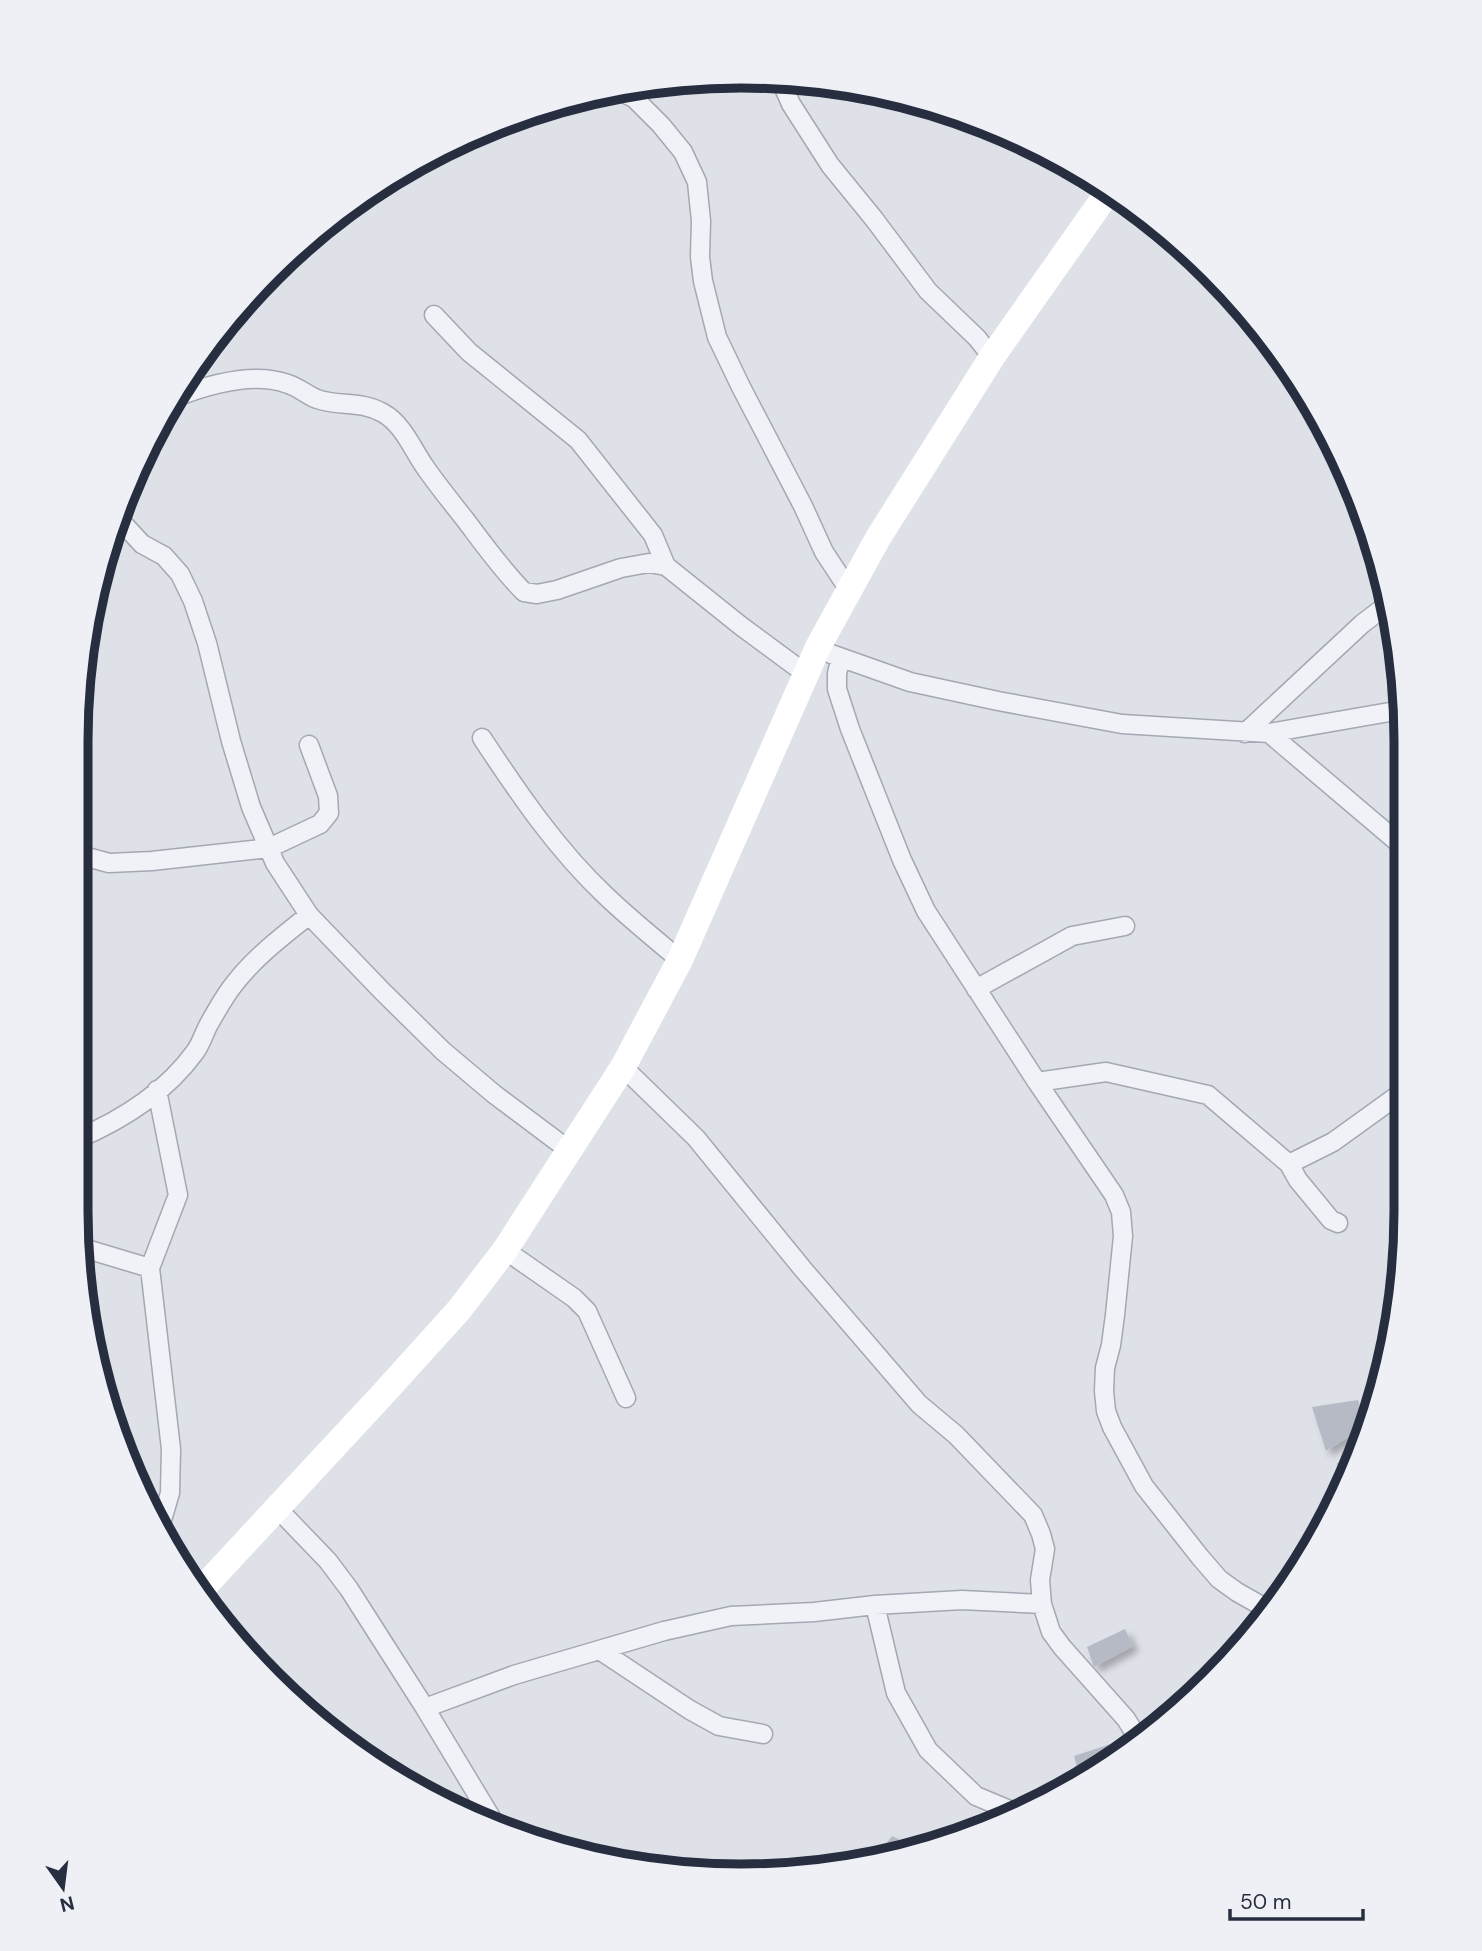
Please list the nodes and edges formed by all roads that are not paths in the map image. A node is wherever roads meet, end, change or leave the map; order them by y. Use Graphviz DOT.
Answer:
graph roads {
  1 [pos="784,89"];
  2 [pos="632,97"];
  3 [pos="1104,198"];
  4 [pos="434,315"];
  5 [pos="992,357"];
  6 [pos="189,392"];
  7 [pos="124,525"];
  8 [pos="666,566"];
  9 [pos="849,590"];
  10 [pos="1381,609"];
  11 [pos="830,653"];
  12 [pos="806,674"];
  13 [pos="1393,711"];
  14 [pos="1245,733"];
  15 [pos="1269,733"];
  16 [pos="482,738"];
  17 [pos="309,745"];
  18 [pos="1394,839"];
  19 [pos="269,848"];
  20 [pos="88,857"];
  21 [pos="309,915"];
  22 [pos="1125,926"];
  23 [pos="680,960"];
  24 [pos="976,989"];
  25 [pos="623,1066"];
  26 [pos="1037,1082"];
  27 [pos="158,1090"];
  28 [pos="1394,1098"];
  29 [pos="88,1134"];
  30 [pos="570,1151"];
  31 [pos="1289,1164"];
  32 [pos="1338,1223"];
  33 [pos="89,1250"];
  34 [pos="505,1251"];
  35 [pos="150,1268"];
  36 [pos="626,1398"];
  37 [pos="278,1509"];
  38 [pos="163,1515"];
  39 [pos="206,1585"];
  40 [pos="1042,1604"];
  41 [pos="875,1605"];
  42 [pos="1261,1605"];
  43 [pos="601,1651"];
  44 [pos="425,1708"];
  45 [pos="1134,1732"];
  46 [pos="763,1734"];
  47 [pos="1004,1808"];
  48 [pos="488,1813"];
  1 -- 5 [label="street"];
  2 -- 9 [label="street"];
  3 -- 5 [label="main road"];
  4 -- 8 [label="street"];
  5 -- 9 [label="main road"];
  6 -- 8 [label="street"];
  7 -- 19 [label="street"];
  8 -- 12 [label="street"];
  9 -- 11 [label="main road"];
  10 -- 14 [label="street"];
  11 -- 12 [label="main road"];
  11 -- 14 [label="street"];
  11 -- 24 [label="street"];
  12 -- 23 [label="main road"];
  13 -- 15 [label="street"];
  14 -- 15 [label="street"];
  15 -- 18 [label="street"];
  16 -- 23 [label="street"];
  17 -- 19 [label="street"];
  19 -- 20 [label="street"];
  19 -- 21 [label="street"];
  21 -- 27 [label="street"];
  21 -- 30 [label="street"];
  22 -- 24 [label="street"];
  23 -- 25 [label="main road"];
  24 -- 26 [label="street"];
  25 -- 30 [label="main road"];
  25 -- 40 [label="street"];
  26 -- 31 [label="street"];
  26 -- 42 [label="street"];
  27 -- 29 [label="street"];
  27 -- 35 [label="street"];
  28 -- 31 [label="street"];
  30 -- 34 [label="main road"];
  31 -- 32 [label="street"];
  33 -- 35 [label="street"];
  34 -- 36 [label="street"];
  34 -- 37 [label="main road"];
  35 -- 38 [label="street"];
  37 -- 39 [label="main road"];
  37 -- 44 [label="street"];
  40 -- 41 [label="street"];
  40 -- 45 [label="street"];
  41 -- 43 [label="street"];
  41 -- 47 [label="street"];
  43 -- 44 [label="street"];
  43 -- 46 [label="street"];
  44 -- 48 [label="street"];
}
